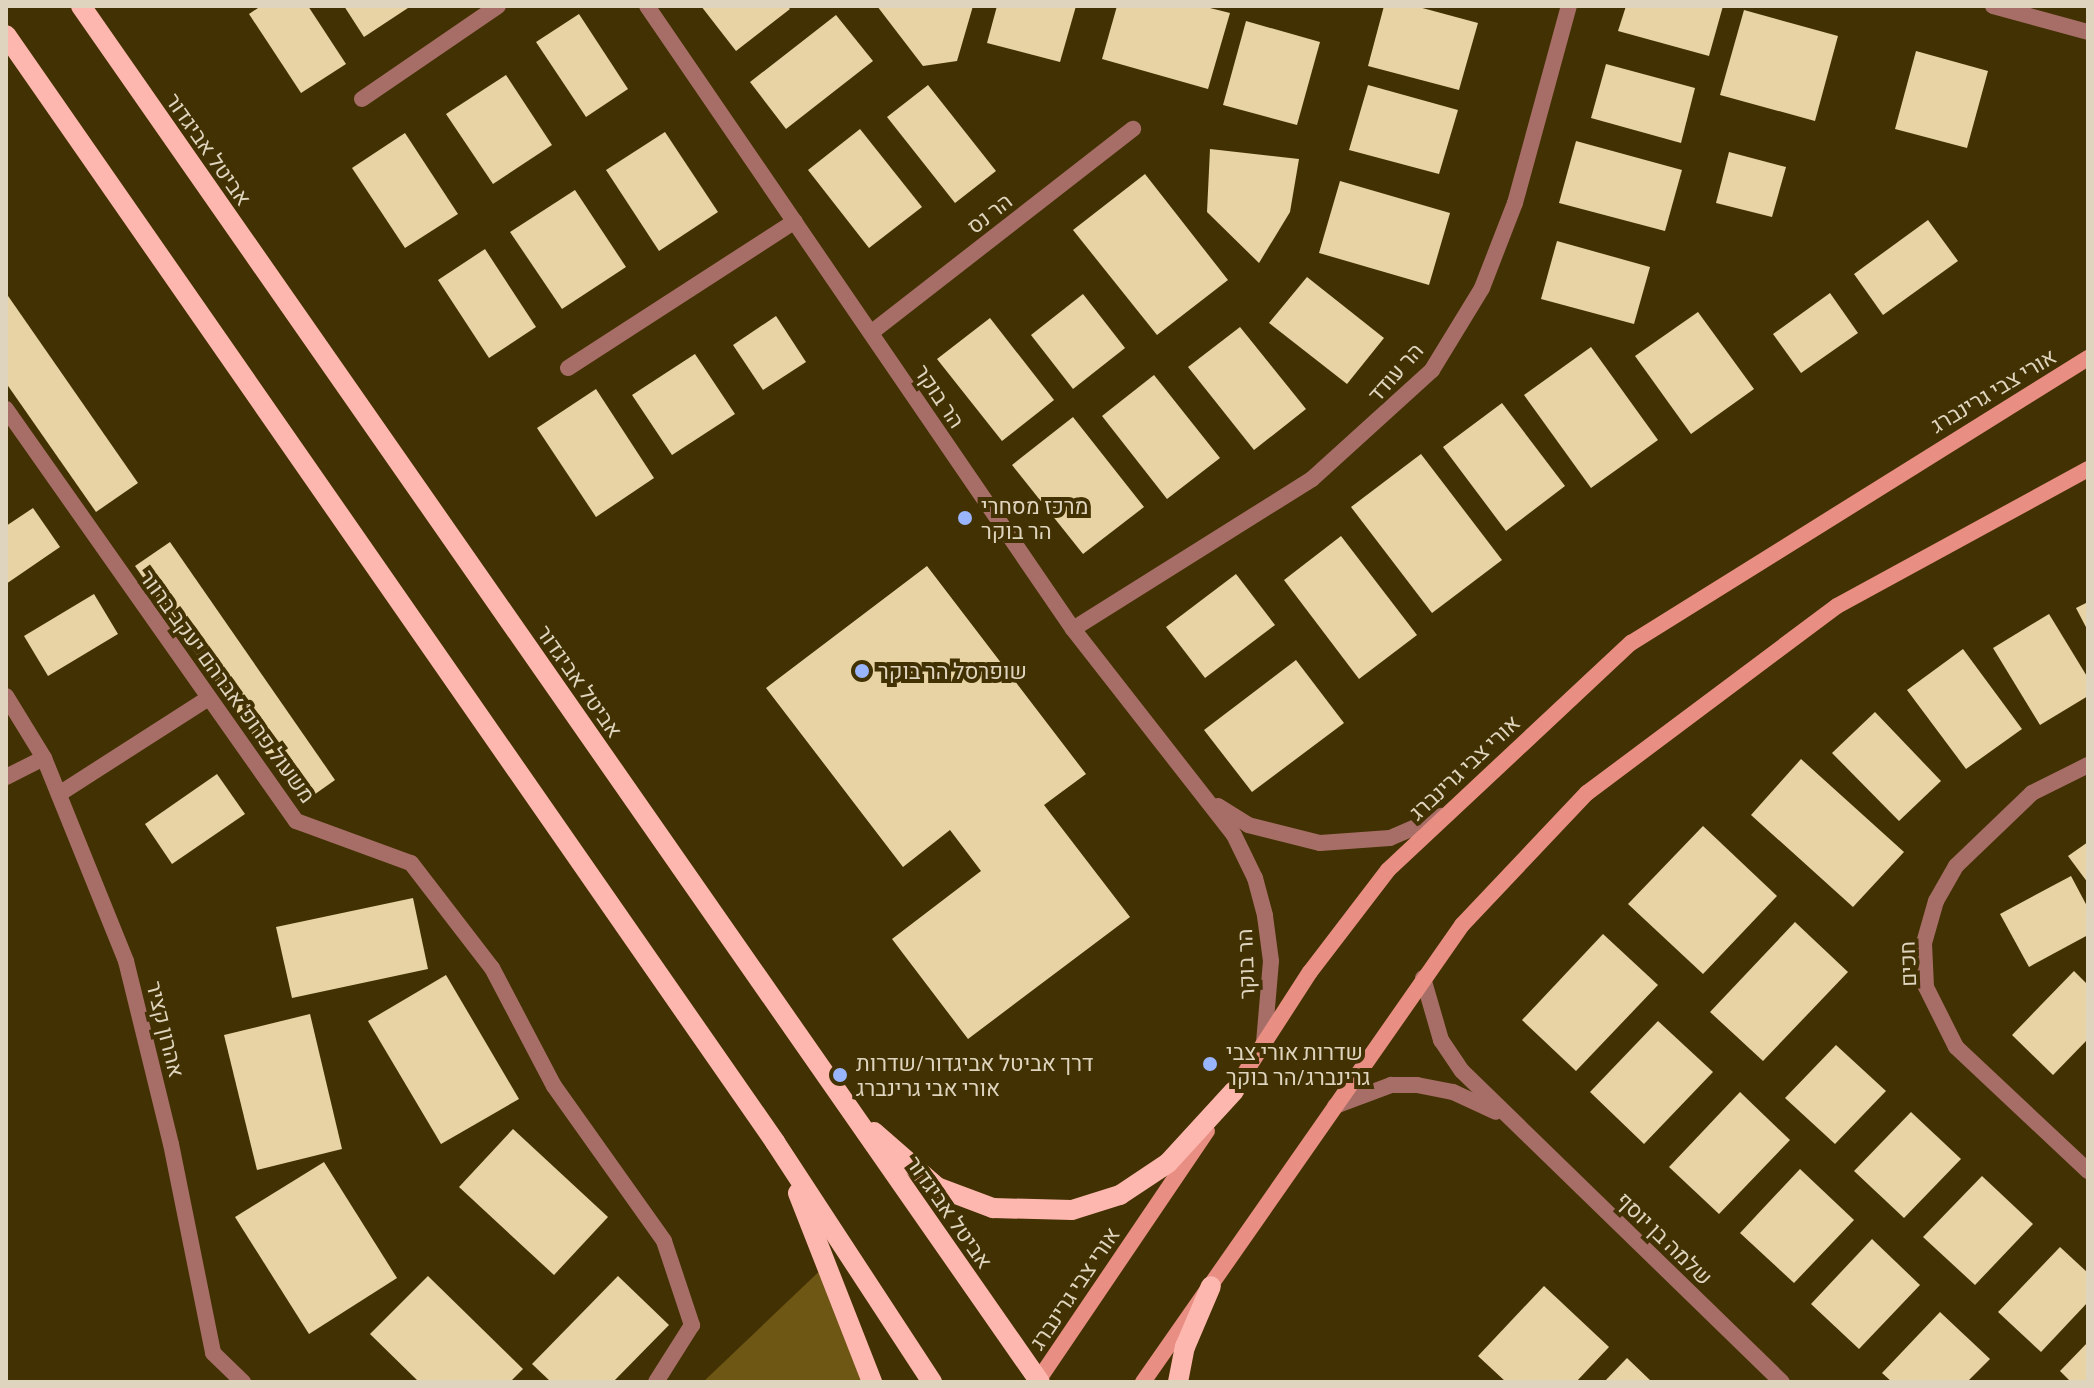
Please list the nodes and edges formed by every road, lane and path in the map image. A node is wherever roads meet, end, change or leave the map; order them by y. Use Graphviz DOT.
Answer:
graph roads {
  1 [pos="81,6"];
  2 [pos="498,6"];
  3 [pos="647,6"];
  4 [pos="1569,6"];
  5 [pos="1993,6"];
  6 [pos="2088,32"];
  7 [pos="6,35"];
  8 [pos="362,99"];
  9 [pos="1133,129"];
  10 [pos="795,221"];
  11 [pos="872,332"];
  12 [pos="2088,358"];
  13 [pos="568,368"];
  14 [pos="7,414"];
  15 [pos="2088,469"];
  16 [pos="1073,629"];
  17 [pos="6,696"];
  18 [pos="207,699"];
  19 [pos="44,758"];
  20 [pos="2088,765"];
  21 [pos="6,777"];
  22 [pos="59,794"];
  23 [pos="1210,801"];
  24 [pos="1441,816"];
  25 [pos="1423,978"];
  26 [pos="1264,1043"];
  27 [pos="1234,1091"];
  28 [pos="1335,1106"];
  29 [pos="849,1111"];
  30 [pos="1518,1125"];
  31 [pos="775,1142"];
  32 [pos="2088,1171"];
  33 [pos="1211,1286"];
  34 [pos="1039,1381"];
  35 [pos="243,1382"];
  36 [pos="656,1382"];
  37 [pos="872,1382"];
  38 [pos="932,1382"];
  39 [pos="1143,1382"];
  40 [pos="1178,1382"];
  41 [pos="1782,1382"];
  1 -- 29 [label="main road, אביטל אביגדור"];
  2 -- 8 [label="street"];
  3 -- 10 [label="street, הר בוקר"];
  4 -- 16 [label="street, הר עודד"];
  5 -- 6 [label="street"];
  7 -- 31 [label="main road"];
  9 -- 11 [label="street, הר נס"];
  10 -- 11 [label="street, הר בוקר"];
  10 -- 13 [label="street"];
  11 -- 16 [label="street, הר בוקר"];
  12 -- 24 [label="main road, אורי צבי גרינברג"];
  14 -- 18 [label="street, משעול פרופ' אברהם יעקב ברוור"];
  15 -- 25 [label="main road"];
  16 -- 23 [label="street, הר בוקר"];
  17 -- 19 [label="street, אהרון קציר"];
  18 -- 22 [label="street"];
  18 -- 36 [label="street, משעול פרופ' אברהם יעקב ברוור"];
  19 -- 21 [label="street"];
  19 -- 22 [label="street, אהרון קציר"];
  20 -- 32 [label="street, חכים"];
  22 -- 35 [label="street, אהרון קציר"];
  23 -- 24 [label="street, הר בוקר"];
  23 -- 26 [label="street, הר בוקר"];
  24 -- 26 [label="main road, אורי צבי גרינברג"];
  25 -- 28 [label="main road"];
  25 -- 30 [label="street, שלמה בן יוסף"];
  26 -- 27 [label="main road, אורי צבי גרינברג"];
  27 -- 29 [label="main road"];
  27 -- 34 [label="main road, אורי צבי גרינברג"];
  28 -- 30 [label="street, שלמה בן יוסף"];
  28 -- 33 [label="main road"];
  29 -- 34 [label="main road, אביטל אביגדור"];
  30 -- 41 [label="street, שלמה בן יוסף"];
  31 -- 37 [label="main road"];
  31 -- 38 [label="main road"];
  33 -- 39 [label="main road"];
  33 -- 40 [label="main road"];
}
